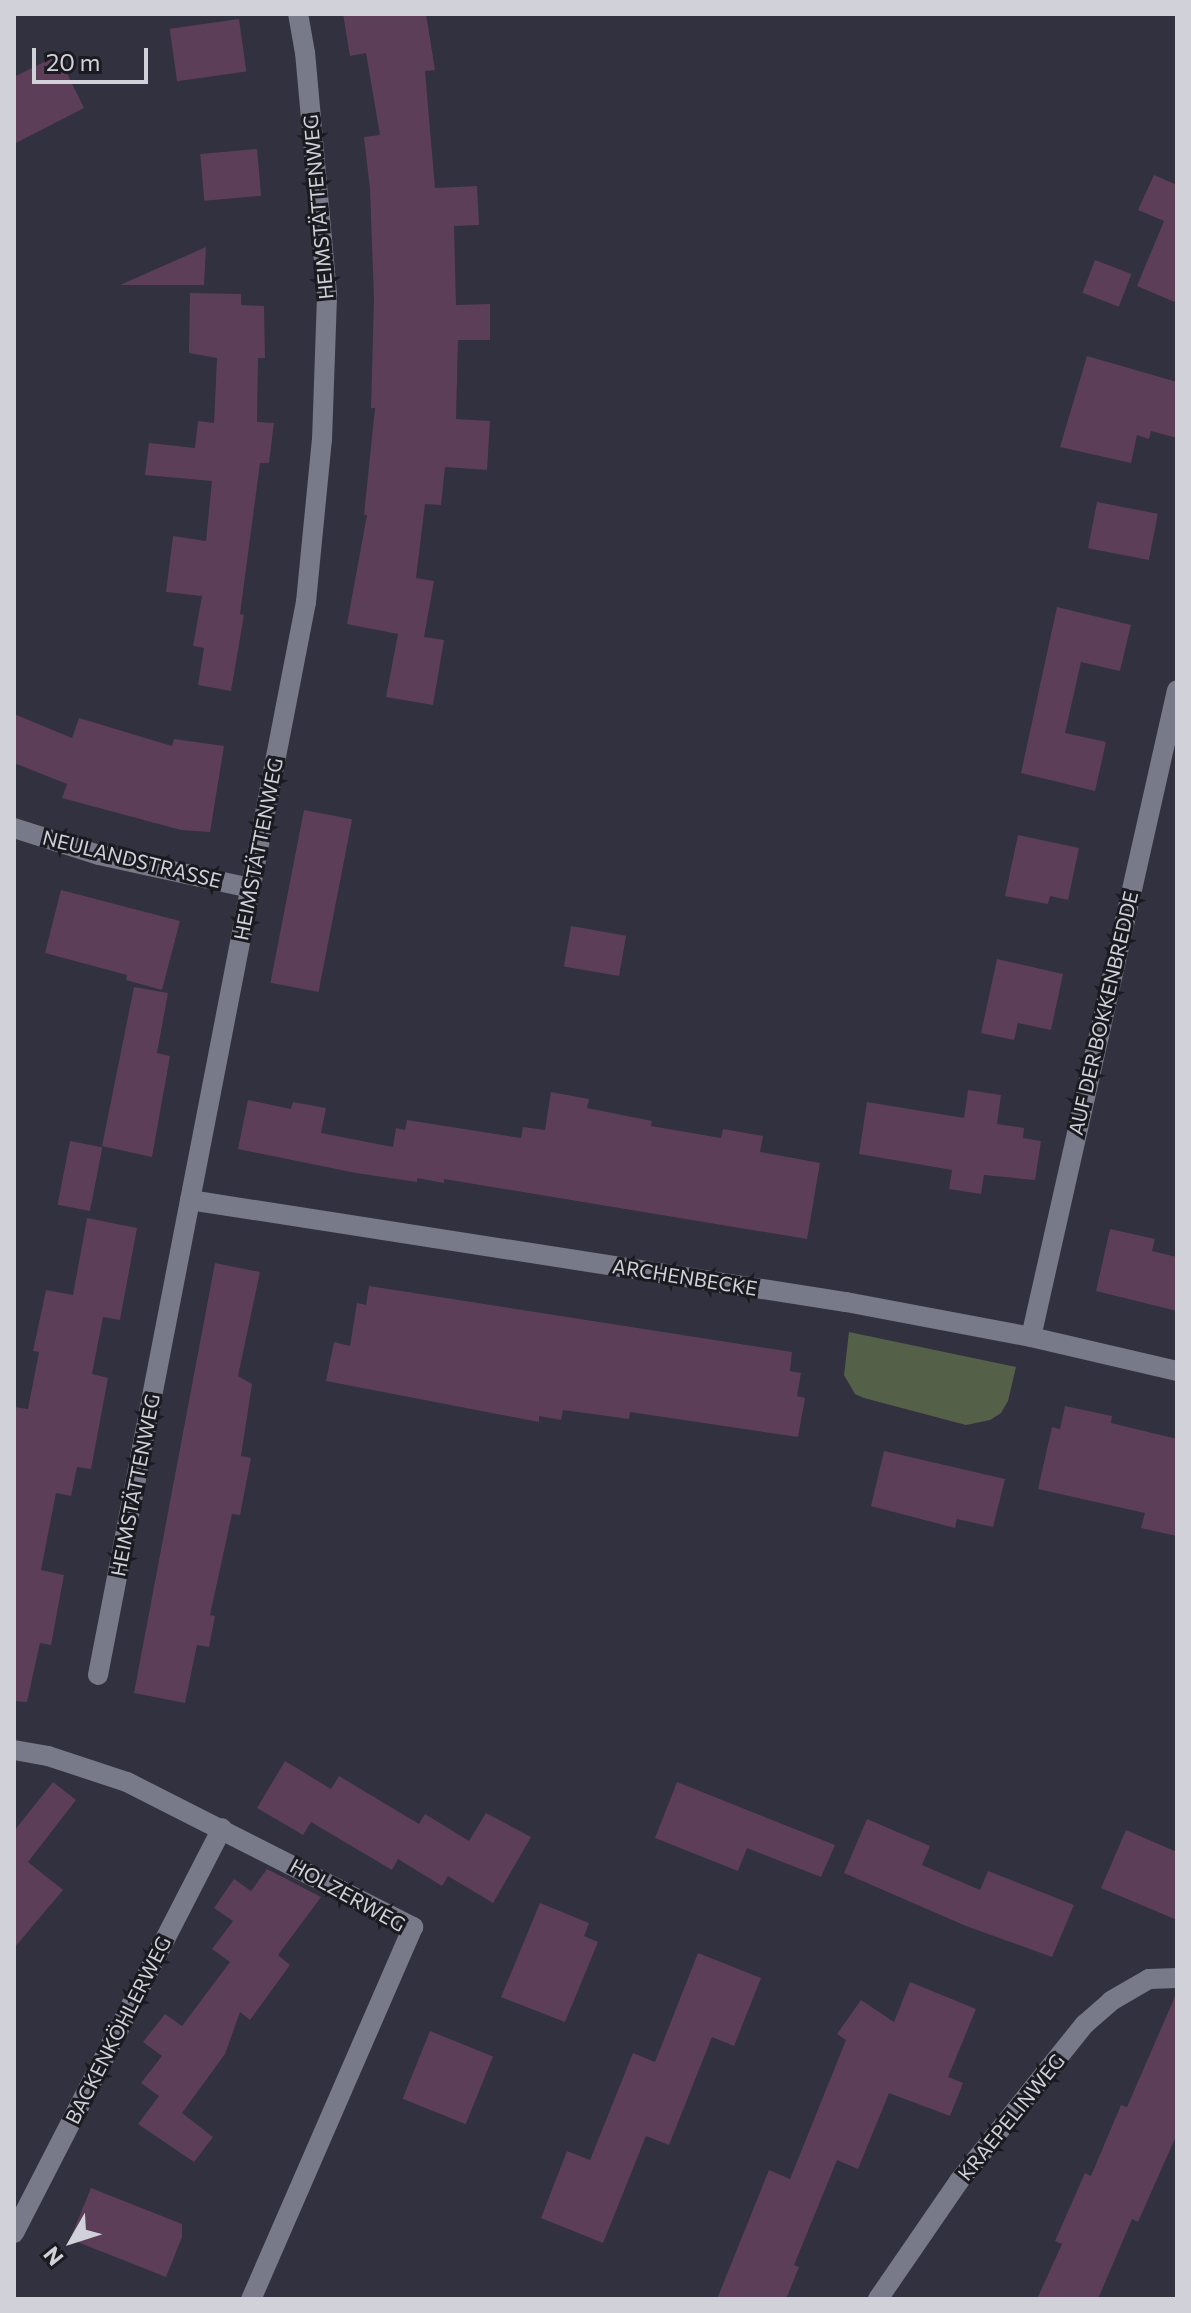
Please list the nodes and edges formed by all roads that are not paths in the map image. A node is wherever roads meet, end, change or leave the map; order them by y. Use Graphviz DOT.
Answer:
graph roads {
  1 [pos="298,14"];
  2 [pos="1177,690"];
  3 [pos="1171,740"];
  4 [pos="14,828"];
  5 [pos="250,888"];
  6 [pos="190,1200"];
  7 [pos="1031,1337"];
  8 [pos="1177,1371"];
  9 [pos="98,1675"];
  10 [pos="14,1750"];
  11 [pos="222,1828"];
  12 [pos="1177,1978"];
  13 [pos="14,2233"];
  14 [pos="251,2299"];
  15 [pos="878,2299"];
  1 -- 5 [label="street, HEIMSTÄTTENWEG"];
  2 -- 3 [label="street, AUF DER BOKKENBREDDE"];
  3 -- 7 [label="street, AUF DER BOKKENBREDDE"];
  4 -- 5 [label="street, NEULANDSTRASSE"];
  5 -- 6 [label="street, HEIMSTÄTTENWEG"];
  6 -- 7 [label="street, ARCHENBECKE"];
  6 -- 9 [label="street, HEIMSTÄTTENWEG"];
  7 -- 8 [label="street, ARCHENBECKE"];
  10 -- 11 [label="street, HOLZERWEG"];
  11 -- 13 [label="street, BACKENKÖHLERWEG"];
  11 -- 14 [label="street, HOLZERWEG"];
  12 -- 15 [label="street, KRAEPELINWEG"];
}
